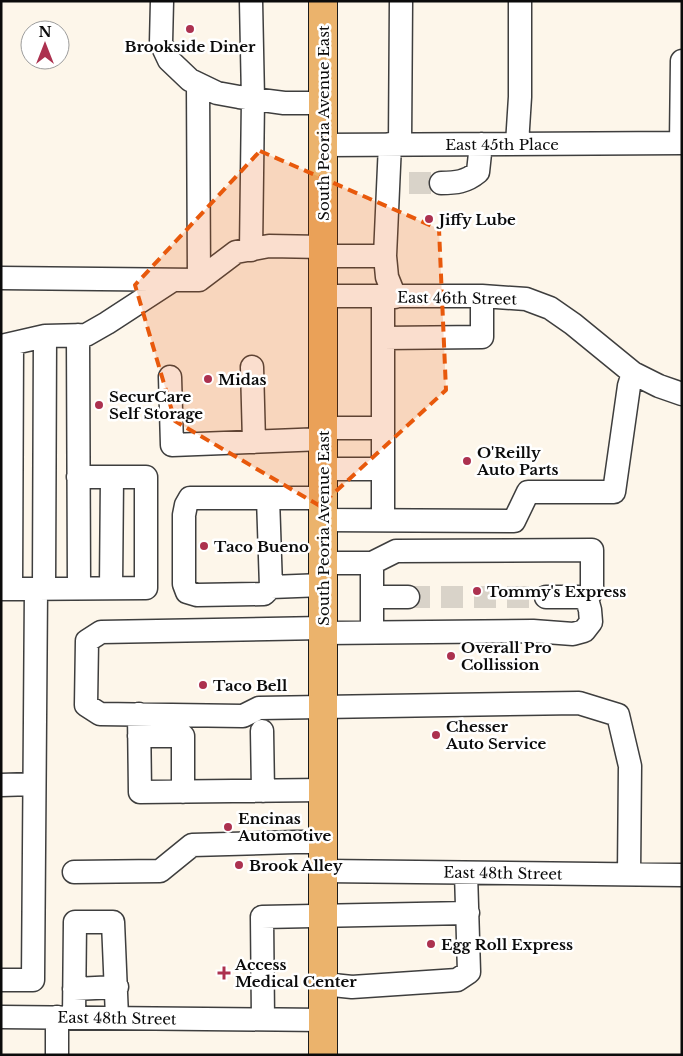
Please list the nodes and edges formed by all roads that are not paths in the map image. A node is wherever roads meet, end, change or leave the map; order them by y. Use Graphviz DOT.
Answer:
graph roads {
  1 [pos="162,1"];
  2 [pos="251,1"];
  3 [pos="323,1"];
  4 [pos="401,1"];
  5 [pos="520,1"];
  6 [pos="682,61"];
  7 [pos="198,84"];
  8 [pos="253,99"];
  9 [pos="323,103"];
  10 [pos="682,142"];
  11 [pos="395,144"];
  12 [pos="481,144"];
  13 [pos="517,144"];
  14 [pos="323,145"];
  15 [pos="441,183"];
  16 [pos="251,250"];
  17 [pos="323,252"];
  18 [pos="385,256"];
  19 [pos="1,278"];
  20 [pos="173,280"];
  21 [pos="199,280"];
  22 [pos="323,296"];
  23 [pos="482,296"];
  24 [pos="389,297"];
  25 [pos="78,335"];
  26 [pos="45,336"];
  27 [pos="384,338"];
  28 [pos="6,345"];
  29 [pos="252,367"];
  30 [pos="633,372"];
  31 [pos="170,377"];
  32 [pos="682,394"];
  33 [pos="384,428"];
  34 [pos="323,434"];
  35 [pos="254,442"];
  36 [pos="384,468"];
  37 [pos="323,469"];
  38 [pos="78,478"];
  39 [pos="112,478"];
  40 [pos="268,505"];
  41 [pos="323,509"];
  42 [pos="383,520"];
  43 [pos="372,563"];
  44 [pos="323,574"];
  45 [pos="271,587"];
  46 [pos="79,588"];
  47 [pos="111,588"];
  48 [pos="6,589"];
  49 [pos="40,589"];
  50 [pos="590,595"];
  51 [pos="372,597"];
  52 [pos="408,597"];
  53 [pos="546,597"];
  54 [pos="323,630"];
  55 [pos="372,632"];
  56 [pos="323,706"];
  57 [pos="139,725"];
  58 [pos="262,731"];
  59 [pos="34,784"];
  60 [pos="1,785"];
  61 [pos="323,790"];
  62 [pos="263,791"];
  63 [pos="183,792"];
  64 [pos="323,842"];
  65 [pos="323,871"];
  66 [pos="74,872"];
  67 [pos="466,872"];
  68 [pos="629,874"];
  69 [pos="682,875"];
  70 [pos="468,913"];
  71 [pos="323,916"];
  72 [pos="1,980"];
  73 [pos="323,984"];
  74 [pos="117,987"];
  75 [pos="74,989"];
  76 [pos="1,1017"];
  77 [pos="66,1017"];
  78 [pos="117,1017"];
  79 [pos="263,1019"];
  80 [pos="323,1020"];
  81 [pos="57,1055"];
  82 [pos="323,1055"];
  1 -- 7 [label="street"];
  2 -- 8 [label="street"];
  3 -- 9 [label="main road, South Peoria Avenue East"];
  4 -- 11 [label="street"];
  5 -- 13 [label="street"];
  6 -- 10 [label="street"];
  7 -- 8 [label="street"];
  7 -- 21 [label="street"];
  8 -- 9 [label="street"];
  8 -- 16 [label="street"];
  9 -- 14 [label="main road, South Peoria Avenue East"];
  10 -- 13 [label="street, East 45th Place"];
  11 -- 12 [label="street, East 45th Place"];
  11 -- 14 [label="street, East 45th Place"];
  11 -- 18 [label="street"];
  12 -- 13 [label="street, East 45th Place"];
  12 -- 15 [label="street"];
  14 -- 17 [label="main road, South Peoria Avenue East"];
  16 -- 17 [label="street"];
  16 -- 21 [label="street"];
  17 -- 18 [label="street"];
  17 -- 22 [label="main road, South Peoria Avenue East"];
  18 -- 24 [label="street"];
  19 -- 20 [label="street"];
  20 -- 21 [label="street"];
  20 -- 25 [label="street"];
  22 -- 24 [label="street, East 46th Street"];
  22 -- 34 [label="main road, South Peoria Avenue East"];
  23 -- 24 [label="street, East 46th Street"];
  23 -- 27 [label="street"];
  23 -- 30 [label="street, East 46th Street"];
  24 -- 27 [label="street"];
  25 -- 26 [label="street"];
  25 -- 38 [label="street"];
  26 -- 28 [label="street"];
  26 -- 49 [label="street"];
  27 -- 33 [label="street"];
  28 -- 48 [label="street"];
  29 -- 35 [label="street"];
  30 -- 32 [label="street, East 46th Street"];
  30 -- 42 [label="street"];
  31 -- 35 [label="street"];
  33 -- 34 [label="street"];
  33 -- 36 [label="street"];
  34 -- 35 [label="street"];
  34 -- 37 [label="main road, South Peoria Avenue East"];
  36 -- 37 [label="street"];
  36 -- 42 [label="street"];
  37 -- 41 [label="main road, South Peoria Avenue East"];
  38 -- 39 [label="street"];
  38 -- 46 [label="street"];
  39 -- 47 [label="street"];
  39 -- 47 [label="street"];
  40 -- 41 [label="street"];
  40 -- 45 [label="street"];
  40 -- 45 [label="street"];
  41 -- 42 [label="street"];
  41 -- 44 [label="main road, South Peoria Avenue East"];
  43 -- 44 [label="street"];
  43 -- 50 [label="street"];
  43 -- 51 [label="street"];
  44 -- 45 [label="street"];
  44 -- 54 [label="main road, South Peoria Avenue East"];
  46 -- 47 [label="street"];
  46 -- 49 [label="street"];
  48 -- 49 [label="street"];
  49 -- 59 [label="street"];
  50 -- 53 [label="street"];
  50 -- 55 [label="street"];
  51 -- 52 [label="street"];
  51 -- 55 [label="street"];
  54 -- 55 [label="street"];
  54 -- 56 [label="main road, South Peoria Avenue East"];
  54 -- 57 [label="street"];
  56 -- 57 [label="street"];
  56 -- 61 [label="main road, South Peoria Avenue East"];
  56 -- 68 [label="street"];
  57 -- 63 [label="street"];
  57 -- 63 [label="street"];
  58 -- 62 [label="street"];
  59 -- 60 [label="street"];
  59 -- 72 [label="street"];
  61 -- 62 [label="street"];
  61 -- 64 [label="main road, South Peoria Avenue East"];
  62 -- 63 [label="street"];
  64 -- 65 [label="main road, South Peoria Avenue East"];
  64 -- 66 [label="street"];
  65 -- 67 [label="street, East 48th Street"];
  65 -- 71 [label="main road, South Peoria Avenue East"];
  67 -- 68 [label="street, East 48th Street"];
  67 -- 70 [label="street"];
  68 -- 69 [label="street, East 48th Street"];
  70 -- 71 [label="street"];
  70 -- 73 [label="street"];
  71 -- 73 [label="main road, South Peoria Avenue East"];
  71 -- 79 [label="street"];
  73 -- 80 [label="main road, South Peoria Avenue East"];
  74 -- 75 [label="street"];
  74 -- 75 [label="street"];
  74 -- 78 [label="street"];
  75 -- 77 [label="street"];
  76 -- 77 [label="street, East 48th Street"];
  77 -- 78 [label="street, East 48th Street"];
  77 -- 81 [label="street"];
  78 -- 79 [label="street, East 48th Street"];
  79 -- 80 [label="street, East 48th Street"];
  80 -- 82 [label="main road, South Peoria Avenue East"];
}
